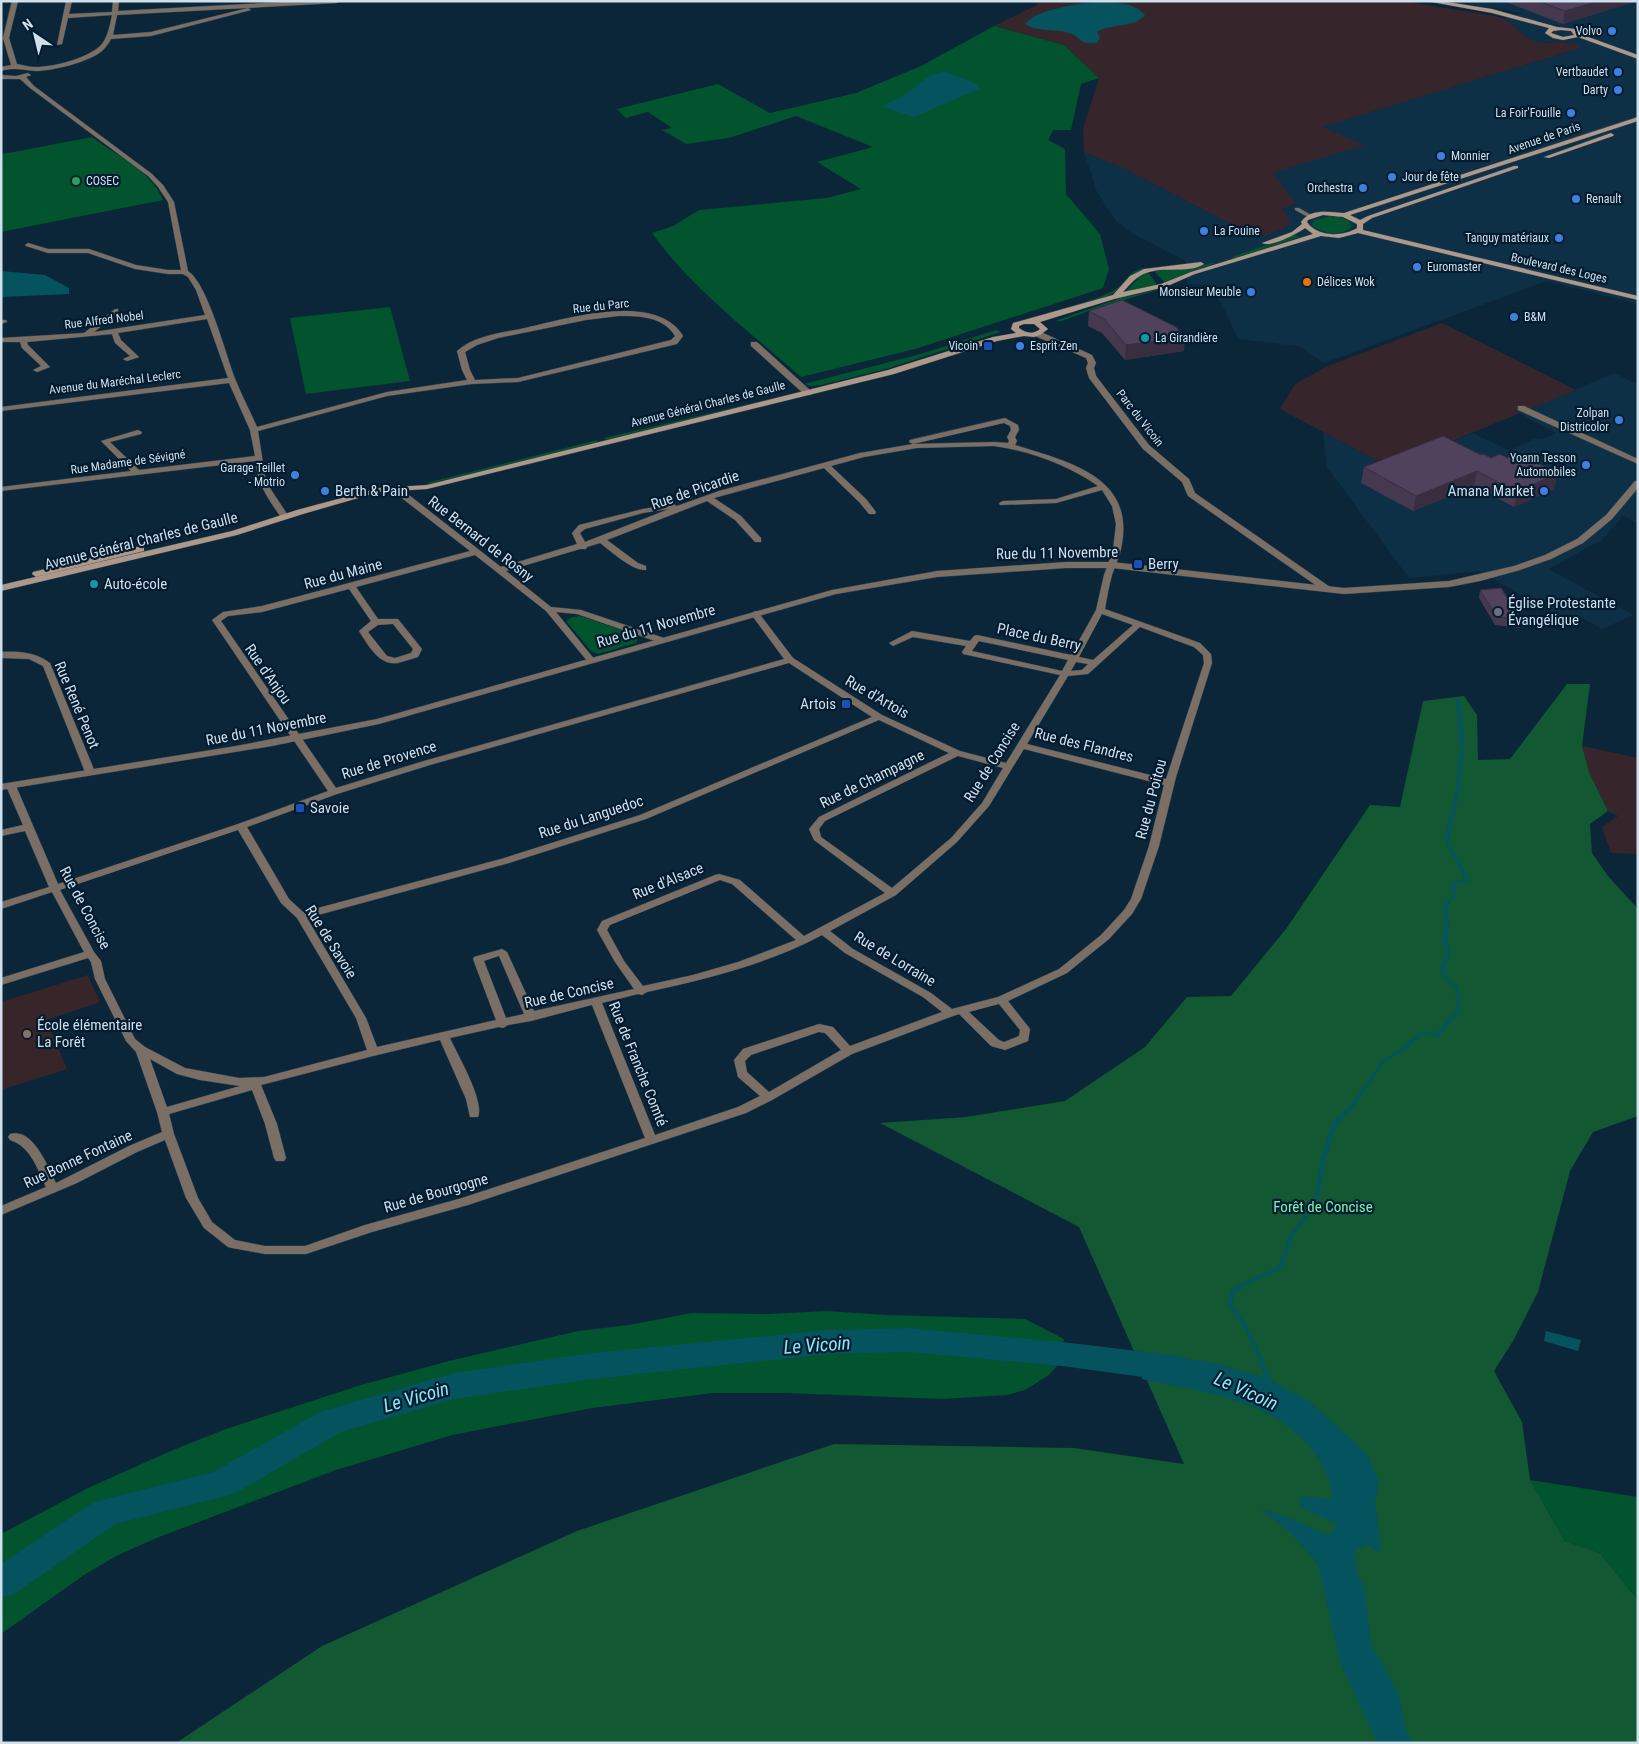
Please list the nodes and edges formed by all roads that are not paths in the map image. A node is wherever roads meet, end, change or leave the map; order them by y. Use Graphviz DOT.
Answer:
graph roads {
  1 [pos="15,1"];
  2 [pos="69,1"];
  3 [pos="116,1"];
  4 [pos="337,1"];
  5 [pos="1429,1"];
  6 [pos="266,5"];
  7 [pos="115,13"];
  8 [pos="66,16"];
  9 [pos="1529,21"];
  10 [pos="1555,28"];
  11 [pos="1548,31"];
  12 [pos="1578,35"];
  13 [pos="110,37"];
  14 [pos="1568,38"];
  15 [pos="59,44"];
  16 [pos="1602,45"];
  17 [pos="1636,55"];
  18 [pos="14,66"];
  19 [pos="1,69"];
  20 [pos="33,69"];
  21 [pos="1,77"];
  22 [pos="22,77"];
  23 [pos="1638,119"];
  24 [pos="1638,126"];
  25 [pos="1297,209"];
  26 [pos="1344,215"];
  27 [pos="1310,216"];
  28 [pos="1360,223"];
  29 [pos="1305,225"];
  30 [pos="1358,231"];
  31 [pos="1322,234"];
  32 [pos="28,245"];
  33 [pos="185,272"];
  34 [pos="1112,297"];
  35 [pos="1638,298"];
  36 [pos="115,311"];
  37 [pos="1064,313"];
  38 [pos="209,316"];
  39 [pos="1031,322"];
  40 [pos="1015,329"];
  41 [pos="1041,330"];
  42 [pos="114,331"];
  43 [pos="87,334"];
  44 [pos="1024,334"];
  45 [pos="23,339"];
  46 [pos="1,340"];
  47 [pos="754,344"];
  48 [pos="127,359"];
  49 [pos="37,370"];
  50 [pos="232,380"];
  51 [pos="472,382"];
  52 [pos="806,391"];
  53 [pos="1521,408"];
  54 [pos="1,409"];
  55 [pos="254,430"];
  56 [pos="138,432"];
  57 [pos="1010,446"];
  58 [pos="903,447"];
  59 [pos="258,458"];
  60 [pos="1638,462"];
  61 [pos="824,465"];
  62 [pos="137,472"];
  63 [pos="1638,482"];
  64 [pos="1104,487"];
  65 [pos="1,489"];
  66 [pos="397,490"];
  67 [pos="708,498"];
  68 [pos="1003,503"];
  69 [pos="686,505"];
  70 [pos="872,512"];
  71 [pos="285,517"];
  72 [pos="601,540"];
  73 [pos="758,540"];
  74 [pos="583,547"];
  75 [pos="477,552"];
  76 [pos="1112,565"];
  77 [pos="643,568"];
  78 [pos="500,570"];
  79 [pos="1,582"];
  80 [pos="351,586"];
  81 [pos="1,588"];
  82 [pos="1327,589"];
  83 [pos="548,610"];
  84 [pos="1100,610"];
  85 [pos="755,614"];
  86 [pos="216,620"];
  87 [pos="376,622"];
  88 [pos="1138,624"];
  89 [pos="662,640"];
  90 [pos="892,643"];
  91 [pos="972,644"];
  92 [pos="1,655"];
  93 [pos="1074,658"];
  94 [pos="591,660"];
  95 [pos="790,660"];
  96 [pos="1095,663"];
  97 [pos="1065,674"];
  98 [pos="879,716"];
  99 [pos="296,739"];
  100 [pos="1021,745"];
  101 [pos="957,753"];
  102 [pos="1009,767"];
  103 [pos="90,772"];
  104 [pos="1169,783"];
  105 [pos="6,786"];
  106 [pos="334,792"];
  107 [pos="241,826"];
  108 [pos="29,828"];
  109 [pos="1,833"];
  110 [pos="55,888"];
  111 [pos="892,893"];
  112 [pos="1,906"];
  113 [pos="301,916"];
  114 [pos="824,931"];
  115 [pos="803,941"];
  116 [pos="90,954"];
  117 [pos="1,982"];
  118 [pos="642,992"];
  119 [pos="1001,1000"];
  120 [pos="596,1001"];
  121 [pos="956,1012"];
  122 [pos="531,1017"];
  123 [pos="503,1024"];
  124 [pos="444,1037"];
  125 [pos="141,1050"];
  126 [pos="848,1050"];
  127 [pos="373,1052"];
  128 [pos="260,1083"];
  129 [pos="768,1097"];
  130 [pos="163,1112"];
  131 [pos="474,1114"];
  132 [pos="168,1134"];
  133 [pos="14,1137"];
  134 [pos="651,1138"];
  135 [pos="280,1158"];
  136 [pos="53,1189"];
  137 [pos="1,1211"];
  1 -- 18 [label="street"];
  2 -- 8 [label="street"];
  3 -- 7 [label="street"];
  4 -- 6 [label="street"];
  5 -- 9 [label="main road"];
  6 -- 7 [label="street"];
  6 -- 13 [label="street"];
  7 -- 8 [label="street"];
  7 -- 13 [label="street"];
  8 -- 15 [label="street"];
  9 -- 10 [label="main road"];
  9 -- 11 [label="main road"];
  10 -- 11 [label="main road"];
  10 -- 12 [label="main road"];
  11 -- 14 [label="main road"];
  12 -- 14 [label="main road"];
  12 -- 16 [label="main road"];
  13 -- 20 [label="street"];
  14 -- 16 [label="main road"];
  16 -- 17 [label="main road"];
  18 -- 19 [label="street"];
  18 -- 20 [label="street"];
  20 -- 22 [label="street"];
  21 -- 22 [label="street"];
  22 -- 33 [label="street"];
  23 -- 26 [label="main road, Avenue de Paris"];
  24 -- 28 [label="main road, Avenue de Paris"];
  25 -- 27 [label="street"];
  26 -- 27 [label="main road"];
  26 -- 28 [label="main road"];
  27 -- 29 [label="main road"];
  28 -- 30 [label="main road"];
  29 -- 31 [label="main road"];
  29 -- 34 [label="main road"];
  30 -- 31 [label="main road"];
  30 -- 35 [label="main road, Boulevard des Loges"];
  31 -- 34 [label="main road"];
  32 -- 33 [label="street"];
  33 -- 38 [label="street"];
  34 -- 37 [label="main road"];
  36 -- 43 [label="street"];
  37 -- 39 [label="main road"];
  37 -- 41 [label="main road"];
  38 -- 42 [label="street, Rue Alfred Nobel"];
  38 -- 50 [label="street"];
  39 -- 40 [label="main road, Avenue Général Charles de Gaulle"];
  39 -- 41 [label="main road"];
  40 -- 44 [label="main road, Avenue Général Charles de Gaulle"];
  40 -- 52 [label="main road, Avenue Général Charles de Gaulle"];
  41 -- 44 [label="main road, Avenue Général Charles de Gaulle"];
  41 -- 82 [label="street, Parc du Vicoin"];
  42 -- 43 [label="street, Rue Alfred Nobel"];
  42 -- 48 [label="street"];
  43 -- 45 [label="street, Rue Alfred Nobel"];
  44 -- 52 [label="main road, Avenue Général Charles de Gaulle"];
  45 -- 46 [label="street, Rue Alfred Nobel"];
  45 -- 49 [label="street"];
  47 -- 52 [label="street"];
  50 -- 54 [label="street, Avenue du Maréchal Leclerc"];
  50 -- 55 [label="street"];
  51 -- 51 [label="street, Rue du Parc"];
  51 -- 55 [label="street, Rue du Parc"];
  52 -- 66 [label="main road, Avenue Général Charles de Gaulle"];
  53 -- 60 [label="street"];
  55 -- 59 [label="street"];
  56 -- 62 [label="street"];
  57 -- 58 [label="street, Rue de Picardie"];
  57 -- 58 [label="street, Rue de Picardie"];
  57 -- 64 [label="street, Rue de Picardie"];
  58 -- 61 [label="street, Rue de Picardie"];
  59 -- 62 [label="street, Rue Madame de Sévigné"];
  59 -- 71 [label="street"];
  61 -- 67 [label="street, Rue de Picardie"];
  61 -- 70 [label="street"];
  62 -- 65 [label="street, Rue Madame de Sévigné"];
  63 -- 82 [label="street, Rue du 11 Novembre"];
  64 -- 68 [label="street"];
  64 -- 76 [label="street, Rue de Picardie"];
  66 -- 71 [label="main road, Avenue Général Charles de Gaulle"];
  66 -- 75 [label="street, Rue Bernard de Rosny"];
  67 -- 69 [label="street, Rue de Picardie"];
  67 -- 73 [label="street"];
  69 -- 72 [label="street, Rue de Picardie"];
  69 -- 74 [label="street"];
  71 -- 79 [label="main road, Avenue Général Charles de Gaulle"];
  71 -- 81 [label="main road, Avenue Général Charles de Gaulle"];
  72 -- 74 [label="street, Rue de Picardie"];
  72 -- 77 [label="street"];
  74 -- 78 [label="street, Rue de Picardie"];
  75 -- 78 [label="street, Rue Bernard de Rosny"];
  75 -- 80 [label="street, Rue du Maine"];
  76 -- 82 [label="street, Rue du 11 Novembre"];
  76 -- 84 [label="street, Rue de Concise"];
  76 -- 85 [label="street, Rue du 11 Novembre"];
  78 -- 83 [label="street, Rue Bernard de Rosny"];
  80 -- 86 [label="street, Rue du Maine"];
  80 -- 87 [label="street"];
  83 -- 89 [label="street"];
  83 -- 94 [label="street, Rue Bernard de Rosny"];
  84 -- 88 [label="street, Rue du Poitou"];
  84 -- 93 [label="street, Rue de Concise"];
  85 -- 89 [label="street, Rue du 11 Novembre"];
  85 -- 95 [label="street, Rue d'Artois"];
  86 -- 99 [label="street, Rue d'Anjou"];
  87 -- 87 [label="street"];
  88 -- 96 [label="street"];
  88 -- 104 [label="street, Rue du Poitou"];
  89 -- 94 [label="street, Rue du 11 Novembre"];
  90 -- 91 [label="street"];
  91 -- 93 [label="street, Place du Berry"];
  91 -- 97 [label="street, Place du Berry"];
  92 -- 103 [label="street, Rue René Penot"];
  93 -- 96 [label="street, Place du Berry"];
  93 -- 97 [label="street, Rue de Concise"];
  94 -- 99 [label="street, Rue du 11 Novembre"];
  95 -- 98 [label="street, Rue d'Artois"];
  95 -- 106 [label="street, Rue de Provence"];
  96 -- 97 [label="street"];
  97 -- 100 [label="street, Rue de Concise"];
  98 -- 101 [label="street, Rue d'Artois"];
  98 -- 113 [label="street, Rue du Languedoc"];
  99 -- 103 [label="street, Rue du 11 Novembre"];
  99 -- 106 [label="street, Rue d'Anjou"];
  100 -- 102 [label="street, Rue de Concise"];
  100 -- 104 [label="street, Rue des Flandres"];
  101 -- 102 [label="street, Rue d'Artois"];
  101 -- 111 [label="street, Rue de Champagne"];
  102 -- 111 [label="street, Rue de Concise"];
  103 -- 105 [label="street, Rue du 11 Novembre"];
  104 -- 119 [label="street, Rue du Poitou"];
  105 -- 108 [label="street, Rue de Concise"];
  106 -- 107 [label="street, Rue de Provence"];
  107 -- 110 [label="street, Rue de Provence"];
  107 -- 113 [label="street, Rue de Savoie"];
  108 -- 109 [label="street"];
  108 -- 110 [label="street, Rue de Concise"];
  110 -- 112 [label="street, Rue de Provence"];
  110 -- 116 [label="street, Rue de Concise"];
  111 -- 114 [label="street, Rue de Concise"];
  113 -- 127 [label="street, Rue de Savoie"];
  114 -- 115 [label="street, Rue de Concise"];
  114 -- 121 [label="street, Rue de Lorraine"];
  115 -- 118 [label="street, Rue de Concise"];
  115 -- 118 [label="street, Rue d'Alsace"];
  116 -- 117 [label="street"];
  116 -- 125 [label="street, Rue de Concise"];
  118 -- 120 [label="street, Rue de Concise"];
  119 -- 121 [label="street, Rue du Poitou"];
  119 -- 121 [label="street"];
  120 -- 122 [label="street, Rue de Concise"];
  120 -- 134 [label="street, Rue de Franche Comté"];
  121 -- 126 [label="street, Rue du Poitou"];
  122 -- 123 [label="street, Rue de Concise"];
  122 -- 123 [label="street"];
  123 -- 124 [label="street, Rue de Concise"];
  124 -- 127 [label="street, Rue de Concise"];
  124 -- 131 [label="street"];
  125 -- 128 [label="street, Rue de Concise"];
  125 -- 130 [label="street, Rue de Bourgogne"];
  126 -- 129 [label="street, Rue du Poitou"];
  126 -- 129 [label="street"];
  127 -- 128 [label="street, Rue de Concise"];
  128 -- 130 [label="street"];
  128 -- 135 [label="street"];
  129 -- 134 [label="street, Rue de Bourgogne"];
  130 -- 132 [label="street, Rue de Bourgogne"];
  132 -- 134 [label="street, Rue de Bourgogne"];
  132 -- 136 [label="street, Rue Bonne Fontaine"];
  133 -- 136 [label="street"];
  136 -- 137 [label="street, Rue Bonne Fontaine"];
}
